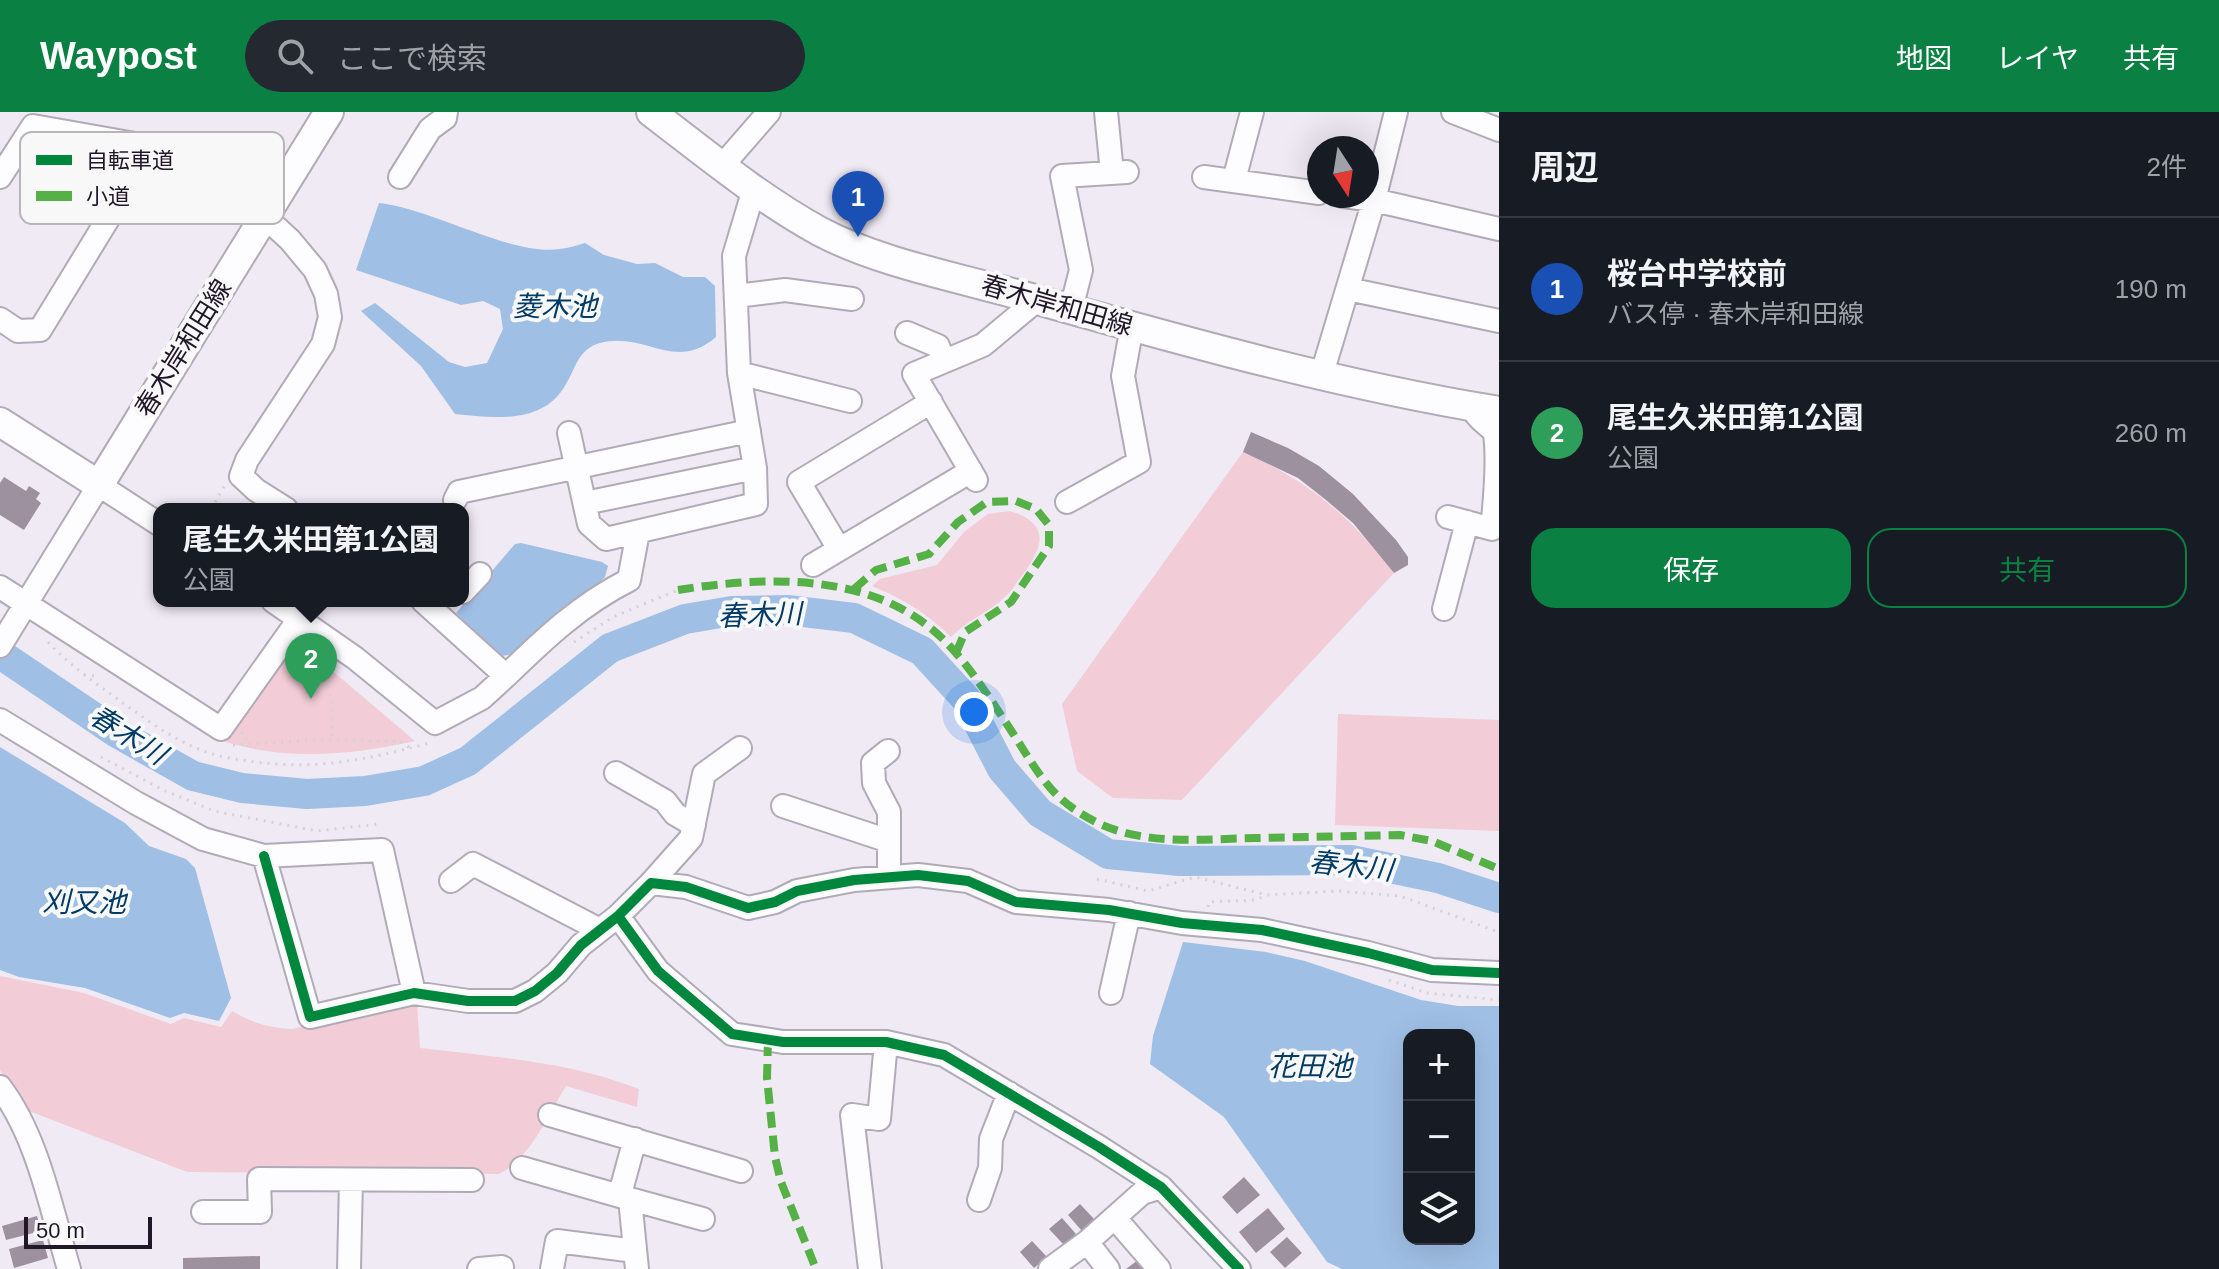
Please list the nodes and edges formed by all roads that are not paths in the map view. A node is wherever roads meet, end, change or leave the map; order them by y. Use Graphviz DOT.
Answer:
graph roads {
  1 [pos="329,112"];
  2 [pos="446,112"];
  3 [pos="651,112"];
  4 [pos="769,112"];
  5 [pos="1106,112"];
  6 [pos="1252,112"];
  7 [pos="1396,112"];
  8 [pos="1453,112"];
  9 [pos="32,119"];
  10 [pos="1499,130"];
  11 [pos="88,132"];
  12 [pos="20,141"];
  13 [pos="722,166"];
  14 [pos="0,177"];
  15 [pos="400,177"];
  16 [pos="1204,177"];
  17 [pos="1234,180"];
  18 [pos="1379,180"];
  19 [pos="284,184"];
  20 [pos="754,189"];
  21 [pos="1307,191"];
  22 [pos="1379,201"];
  23 [pos="1372,208"];
  24 [pos="105,224"];
  25 [pos="259,224"];
  26 [pos="273,224"];
  27 [pos="1499,229"];
  28 [pos="1348,289"];
  29 [pos="736,296"];
  30 [pos="852,299"];
  31 [pos="1037,300"];
  32 [pos="1071,309"];
  33 [pos="0,319"];
  34 [pos="1499,321"];
  35 [pos="1132,326"];
  36 [pos="907,333"];
  37 [pos="944,361"];
  38 [pos="739,373"];
  39 [pos="1321,377"];
  40 [pos="850,401"];
  41 [pos="931,402"];
  42 [pos="1471,406"];
  43 [pos="1499,411"];
  44 [pos="0,422"];
  45 [pos="749,431"];
  46 [pos="569,433"];
  47 [pos="1499,466"];
  48 [pos="576,468"];
  49 [pos="755,468"];
  50 [pos="99,485"];
  51 [pos="455,500"];
  52 [pos="1067,502"];
  53 [pos="277,503"];
  54 [pos="585,503"];
  55 [pos="153,520"];
  56 [pos="638,532"];
  57 [pos="839,549"];
  58 [pos="813,565"];
  59 [pos="480,574"];
  60 [pos="469,586"];
  61 [pos="0,587"];
  62 [pos="26,602"];
  63 [pos="282,607"];
  64 [pos="448,608"];
  65 [pos="1444,609"];
  66 [pos="299,619"];
  67 [pos="3,641"];
  68 [pos="506,676"];
  69 [pos="0,720"];
  70 [pos="740,748"];
  71 [pos="888,751"];
  72 [pos="616,773"];
  73 [pos="783,806"];
  74 [pos="694,825"];
  75 [pos="889,841"];
  76 [pos="264,856"];
  77 [pos="889,877"];
  78 [pos="451,881"];
  79 [pos="651,883"];
  80 [pos="1129,913"];
  81 [pos="609,923"];
  82 [pos="1499,973"];
  83 [pos="414,993"];
  84 [pos="1111,993"];
  85 [pos="886,1042"];
  86 [pos="0,1087"];
  87 [pos="1009,1093"];
  88 [pos="550,1115"];
  89 [pos="635,1139"];
  90 [pos="522,1168"];
  91 [pos="741,1171"];
  92 [pos="351,1180"];
  93 [pos="472,1180"];
  94 [pos="1161,1187"];
  95 [pos="625,1197"];
  96 [pos="979,1200"];
  97 [pos="203,1212"];
  98 [pos="1115,1218"];
  99 [pos="703,1219"];
  100 [pos="1087,1242"];
  101 [pos="636,1260"];
  102 [pos="1230,1266"];
  103 [pos="502,1267"];
  104 [pos="69,1269"];
  105 [pos="349,1269"];
  106 [pos="479,1269"];
  107 [pos="552,1269"];
  108 [pos="870,1269"];
  109 [pos="1050,1269"];
  110 [pos="1108,1269"];
  111 [pos="1159,1269"];
  1 -- 19 [label="main road, 春木岸和田線"];
  2 -- 15 [label="street"];
  3 -- 13 [label="main road, 春木岸和田線"];
  4 -- 13 [label="street"];
  5 -- 32 [label="street"];
  6 -- 17 [label="street"];
  7 -- 18 [label="street"];
  8 -- 10 [label="street"];
  9 -- 11 [label="street"];
  12 -- 14 [label="street"];
  13 -- 20 [label="main road, 春木岸和田線"];
  16 -- 17 [label="street"];
  17 -- 21 [label="street"];
  20 -- 29 [label="street"];
  20 -- 31 [label="main road, 春木岸和田線"];
  22 -- 27 [label="street"];
  23 -- 28 [label="street"];
  24 -- 33 [label="street"];
  25 -- 50 [label="main road, 春木岸和田線"];
  26 -- 53 [label="street"];
  28 -- 34 [label="street"];
  28 -- 39 [label="street"];
  29 -- 30 [label="street"];
  29 -- 38 [label="street"];
  31 -- 32 [label="main road, 春木岸和田線"];
  31 -- 37 [label="street"];
  32 -- 35 [label="main road, 春木岸和田線"];
  35 -- 39 [label="main road, 春木岸和田線"];
  35 -- 52 [label="street"];
  36 -- 37 [label="street"];
  37 -- 41 [label="street"];
  38 -- 40 [label="street"];
  38 -- 45 [label="street"];
  39 -- 42 [label="main road, 春木岸和田線"];
  41 -- 57 [label="street"];
  41 -- 57 [label="street"];
  42 -- 43 [label="main road, 春木岸和田線"];
  42 -- 47 [label="street"];
  44 -- 50 [label="main road"];
  45 -- 48 [label="street"];
  45 -- 49 [label="street"];
  46 -- 48 [label="street"];
  47 -- 65 [label="street"];
  48 -- 51 [label="street"];
  48 -- 54 [label="street"];
  49 -- 54 [label="street"];
  49 -- 56 [label="street"];
  50 -- 55 [label="street"];
  50 -- 62 [label="street"];
  54 -- 56 [label="street"];
  56 -- 68 [label="street"];
  57 -- 58 [label="street"];
  59 -- 60 [label="street"];
  61 -- 62 [label="street"];
  62 -- 66 [label="street"];
  62 -- 67 [label="street"];
  63 -- 66 [label="street"];
  64 -- 68 [label="street"];
  66 -- 68 [label="street"];
  69 -- 76 [label="street"];
  70 -- 74 [label="street"];
  71 -- 75 [label="street"];
  72 -- 74 [label="street"];
  73 -- 75 [label="street"];
  74 -- 79 [label="street"];
  75 -- 77 [label="street"];
  76 -- 83 [label="street"];
  76 -- 83 [label="street"];
  77 -- 79 [label="street"];
  77 -- 80 [label="street"];
  78 -- 81 [label="street"];
  79 -- 81 [label="street"];
  80 -- 82 [label="street"];
  80 -- 84 [label="street"];
  81 -- 83 [label="street"];
  81 -- 85 [label="street"];
  85 -- 87 [label="street"];
  85 -- 108 [label="street"];
  86 -- 104 [label="street"];
  87 -- 94 [label="street"];
  87 -- 96 [label="street"];
  88 -- 89 [label="street"];
  89 -- 91 [label="street"];
  89 -- 95 [label="street"];
  90 -- 95 [label="street"];
  92 -- 93 [label="street"];
  92 -- 97 [label="street"];
  92 -- 105 [label="street"];
  94 -- 98 [label="street"];
  94 -- 102 [label="street"];
  95 -- 99 [label="street"];
  95 -- 101 [label="street"];
  98 -- 100 [label="street"];
  98 -- 111 [label="street"];
  100 -- 109 [label="street"];
  100 -- 110 [label="street"];
  101 -- 107 [label="street"];
  103 -- 106 [label="street"];
}
